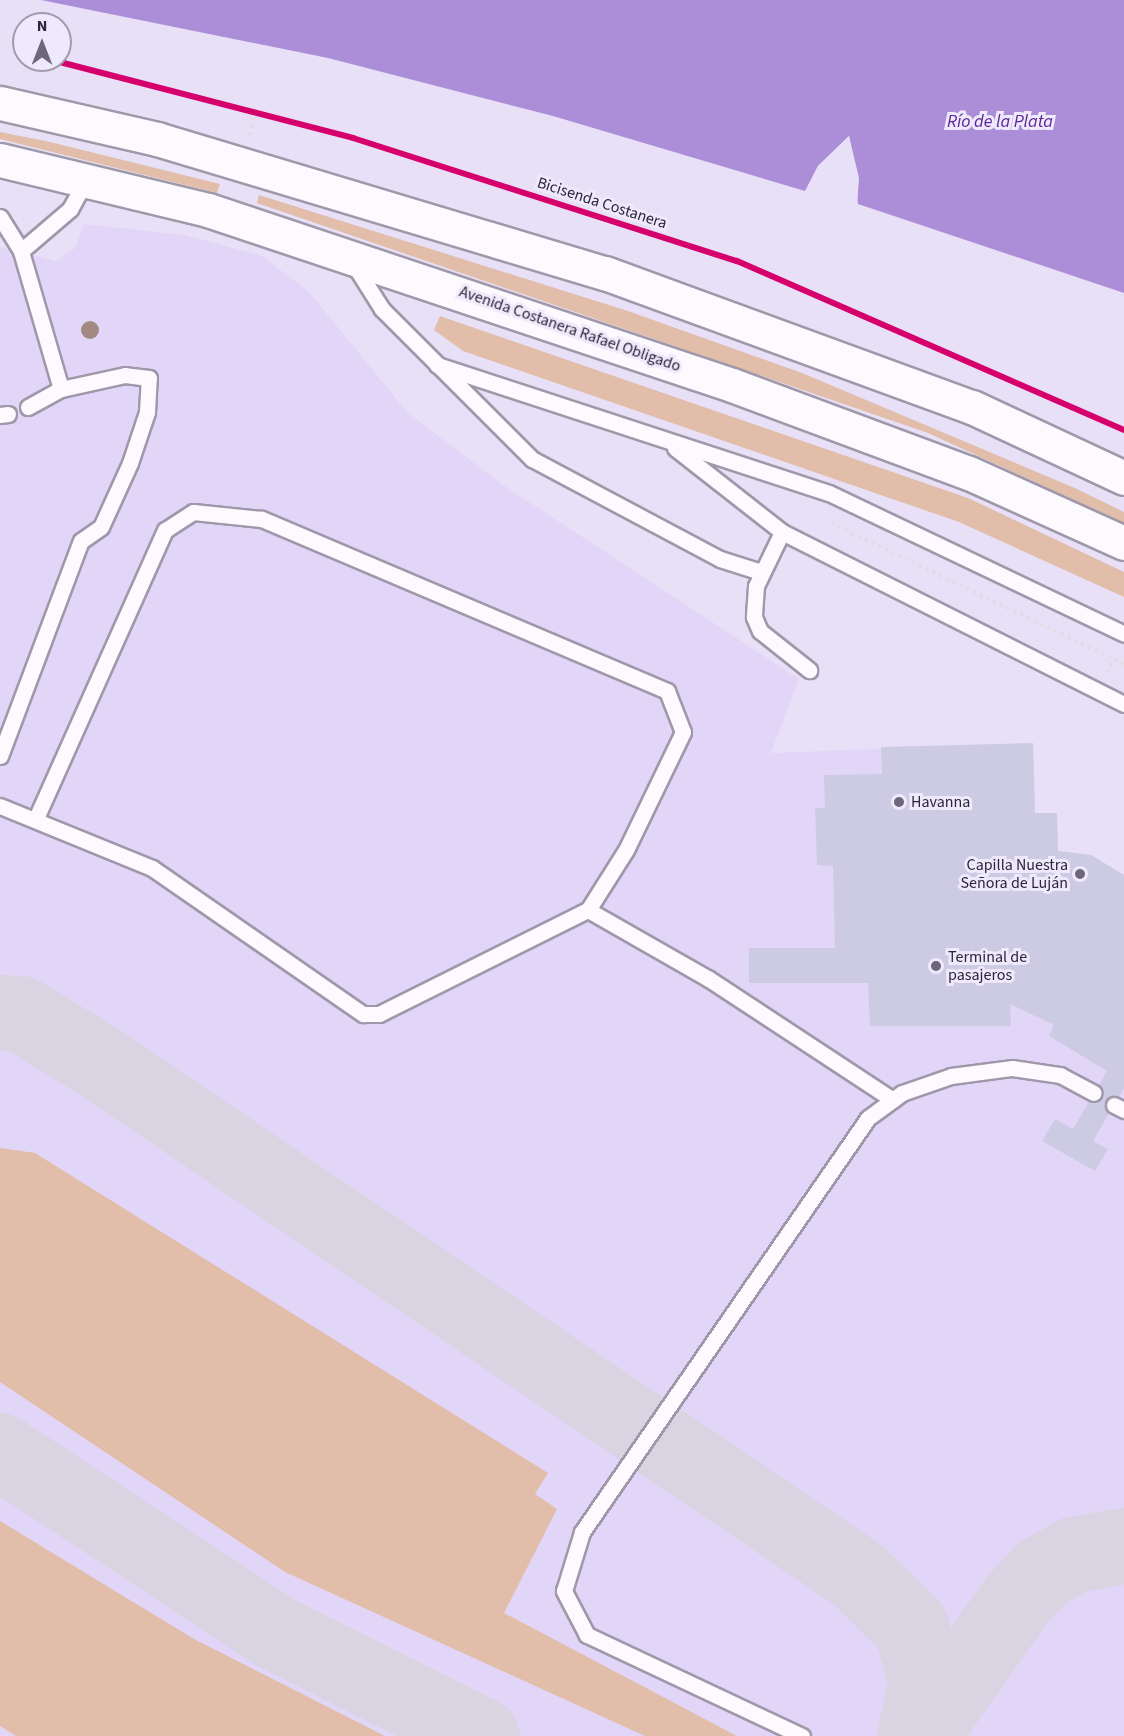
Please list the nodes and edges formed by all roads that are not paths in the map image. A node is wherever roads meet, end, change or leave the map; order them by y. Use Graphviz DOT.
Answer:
graph roads {
  1 [pos="0,103"];
  2 [pos="0,160"];
  3 [pos="86,180"];
  4 [pos="0,217"];
  5 [pos="21,251"];
  6 [pos="349,254"];
  7 [pos="437,365"];
  8 [pos="61,389"];
  9 [pos="28,407"];
  10 [pos="668,443"];
  11 [pos="1124,478"];
  12 [pos="782,532"];
  13 [pos="1124,543"];
  14 [pos="761,572"];
  15 [pos="1124,634"];
  16 [pos="809,670"];
  17 [pos="1124,704"];
  18 [pos="0,756"];
  19 [pos="0,806"];
  20 [pos="36,819"];
  21 [pos="588,910"];
  22 [pos="1094,1093"];
  23 [pos="893,1100"];
  24 [pos="802,1736"];
  1 -- 11 [label="main road"];
  2 -- 3 [label="main road, Avenida Costanera Rafael Obligado"];
  3 -- 5 [label="lane"];
  3 -- 6 [label="main road, Avenida Costanera Rafael Obligado"];
  4 -- 5 [label="lane"];
  5 -- 8 [label="lane"];
  6 -- 7 [label="lane"];
  6 -- 13 [label="main road, Avenida Costanera Rafael Obligado"];
  7 -- 10 [label="lane"];
  7 -- 14 [label="lane"];
  8 -- 9 [label="lane"];
  8 -- 18 [label="lane"];
  10 -- 12 [label="lane"];
  10 -- 15 [label="lane"];
  12 -- 14 [label="lane"];
  12 -- 17 [label="lane"];
  14 -- 16 [label="lane"];
  19 -- 20 [label="lane"];
  20 -- 21 [label="lane"];
  20 -- 21 [label="lane"];
  21 -- 23 [label="lane"];
  22 -- 23 [label="lane"];
  23 -- 24 [label="lane"];
}
